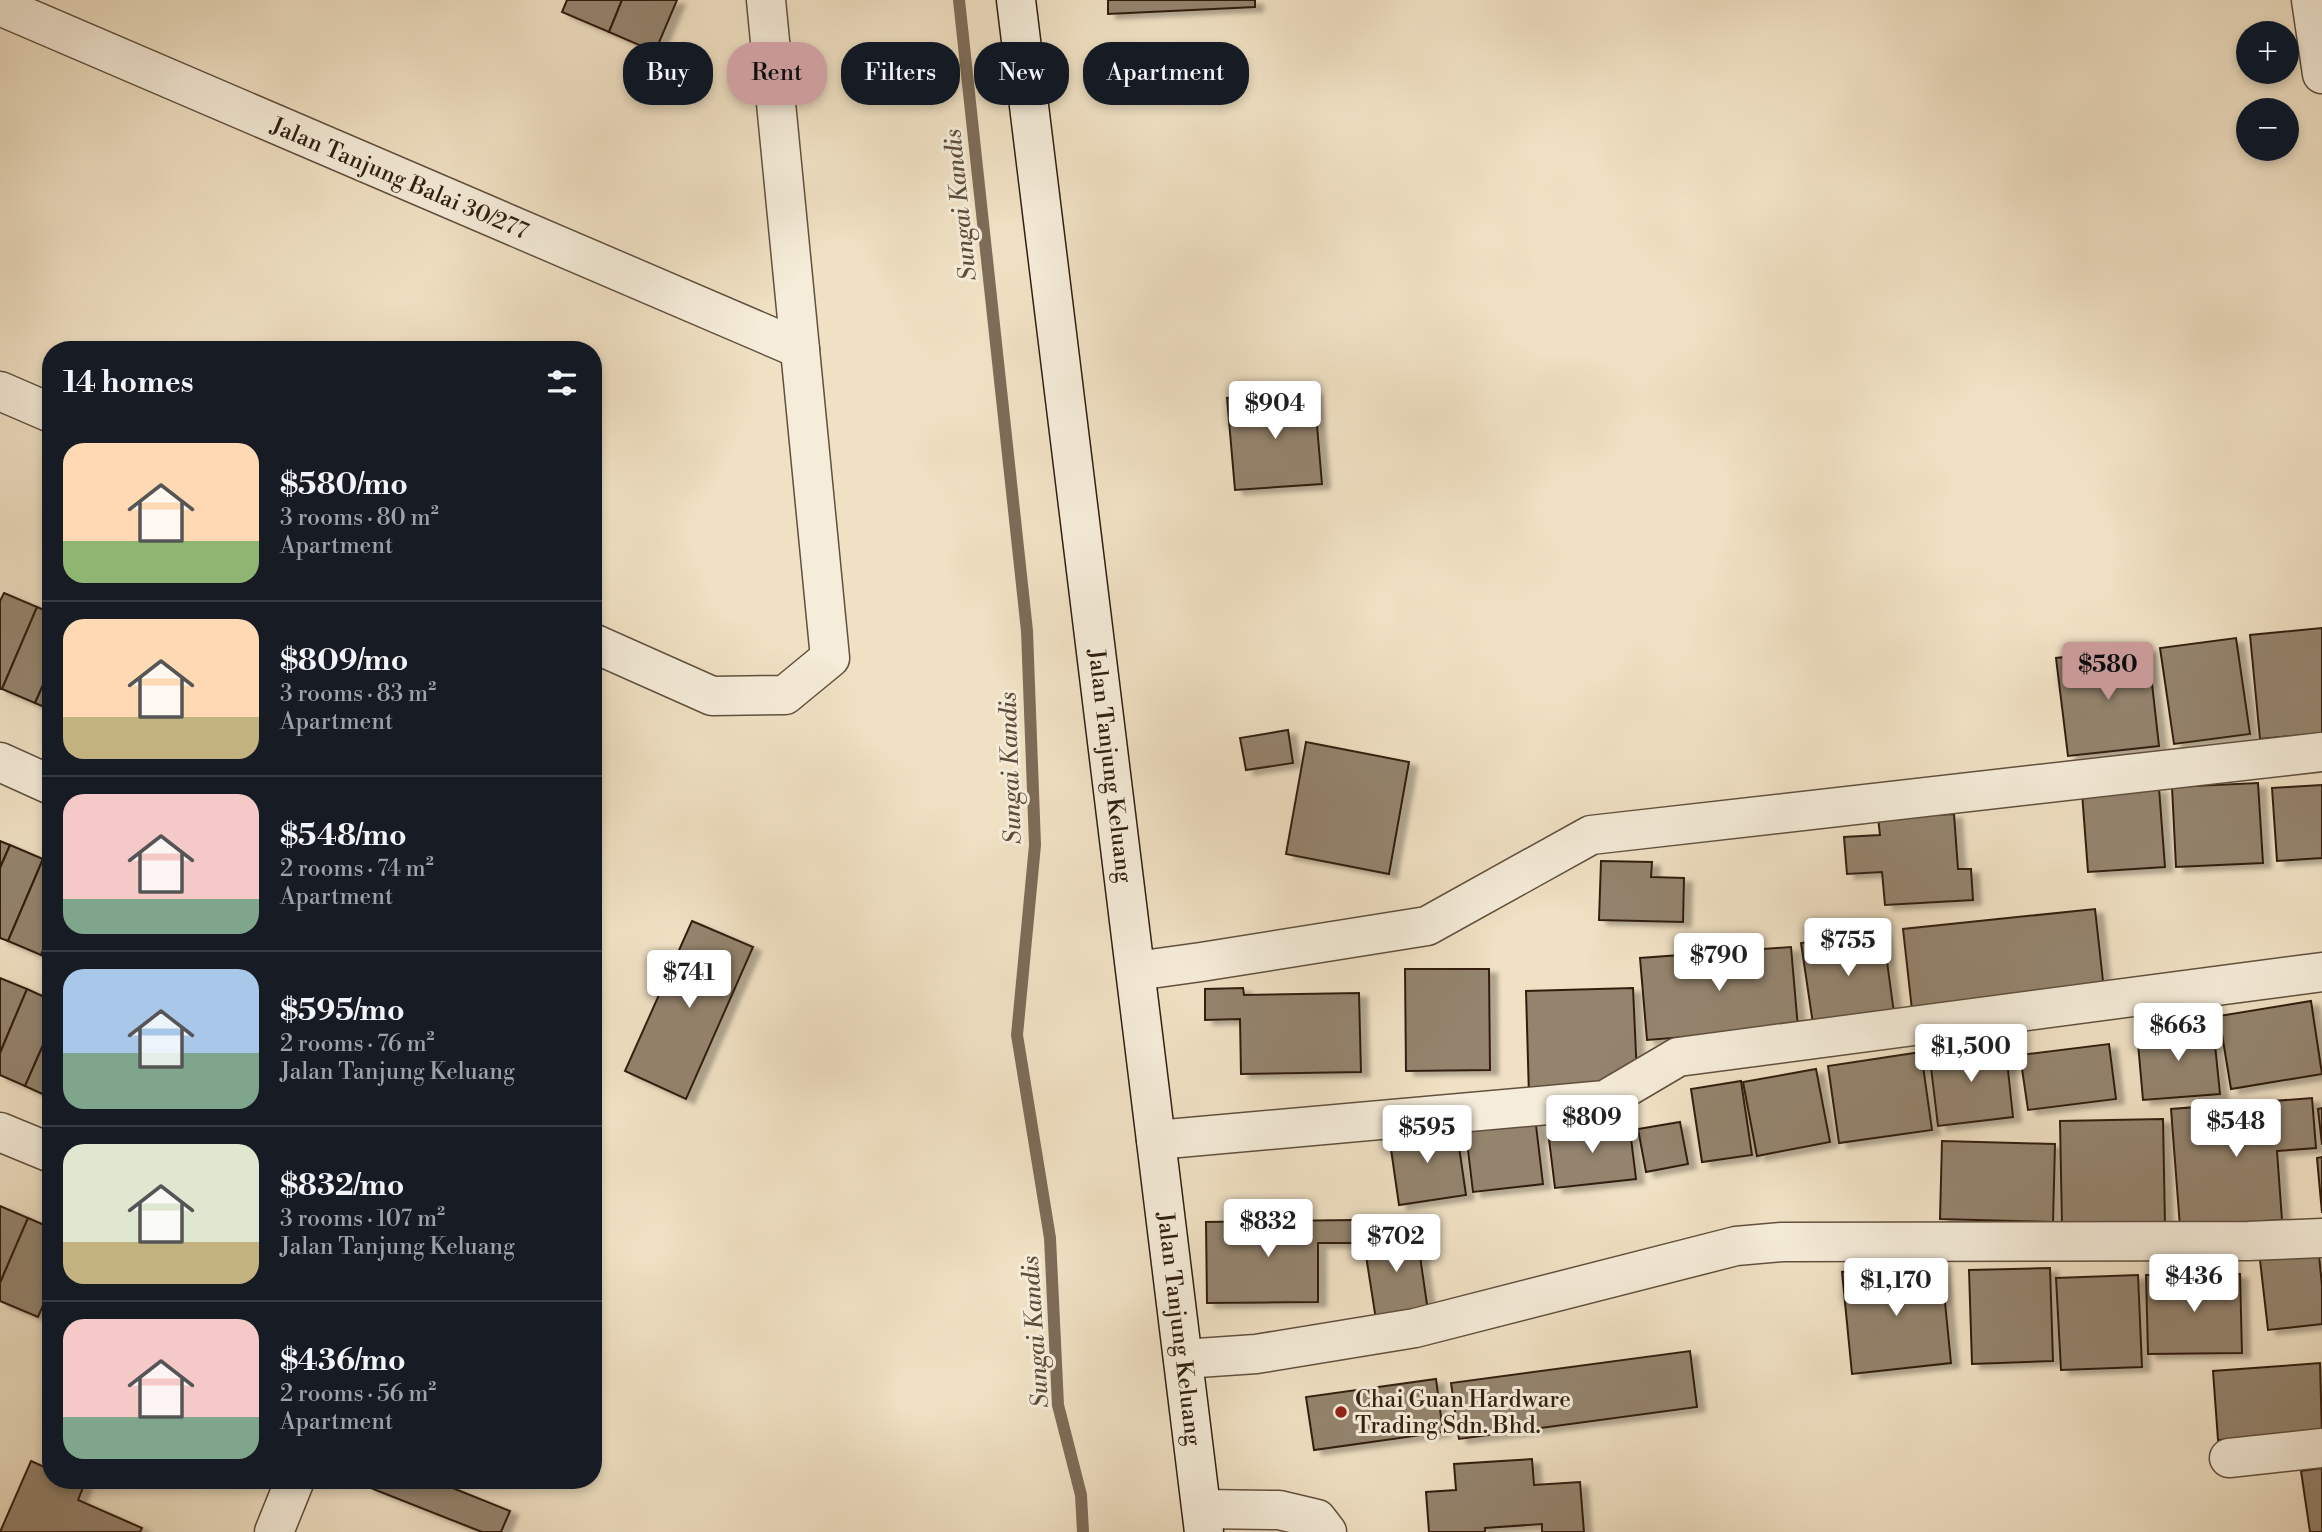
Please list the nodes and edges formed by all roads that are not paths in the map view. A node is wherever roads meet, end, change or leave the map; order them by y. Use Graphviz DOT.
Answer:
graph roads {
  1 [pos="766,0"];
  2 [pos="1016,0"];
  3 [pos="2311,0"];
  4 [pos="0,6"];
  5 [pos="2322,74"];
  6 [pos="800,349"];
  7 [pos="0,391"];
  8 [pos="42,408"];
  9 [pos="602,647"];
  10 [pos="2322,752"];
  11 [pos="0,762"];
  12 [pos="42,781"];
  13 [pos="1168,967"];
  14 [pos="2322,972"];
  15 [pos="0,1132"];
  16 [pos="1171,1139"];
  17 [pos="42,1149"];
  18 [pos="2322,1238"];
  19 [pos="1195,1358"];
  20 [pos="2322,1448"];
  21 [pos="2229,1458"];
  22 [pos="291,1489"];
  23 [pos="1203,1520"];
  24 [pos="274,1532"];
  25 [pos="1327,1532"];
  1 -- 6 [label="street"];
  2 -- 13 [label="street, Jalan Tanjung Keluang"];
  3 -- 5 [label="street"];
  4 -- 6 [label="street, Jalan Tanjung Balai 30/277"];
  6 -- 9 [label="street"];
  7 -- 8 [label="street"];
  10 -- 13 [label="street"];
  11 -- 12 [label="street"];
  13 -- 16 [label="street, Jalan Tanjung Keluang"];
  14 -- 16 [label="street"];
  15 -- 17 [label="street"];
  16 -- 19 [label="street, Jalan Tanjung Keluang"];
  18 -- 19 [label="street"];
  19 -- 23 [label="street, Jalan Tanjung Keluang"];
  20 -- 21 [label="street"];
  22 -- 24 [label="street"];
  23 -- 25 [label="street"];
}
